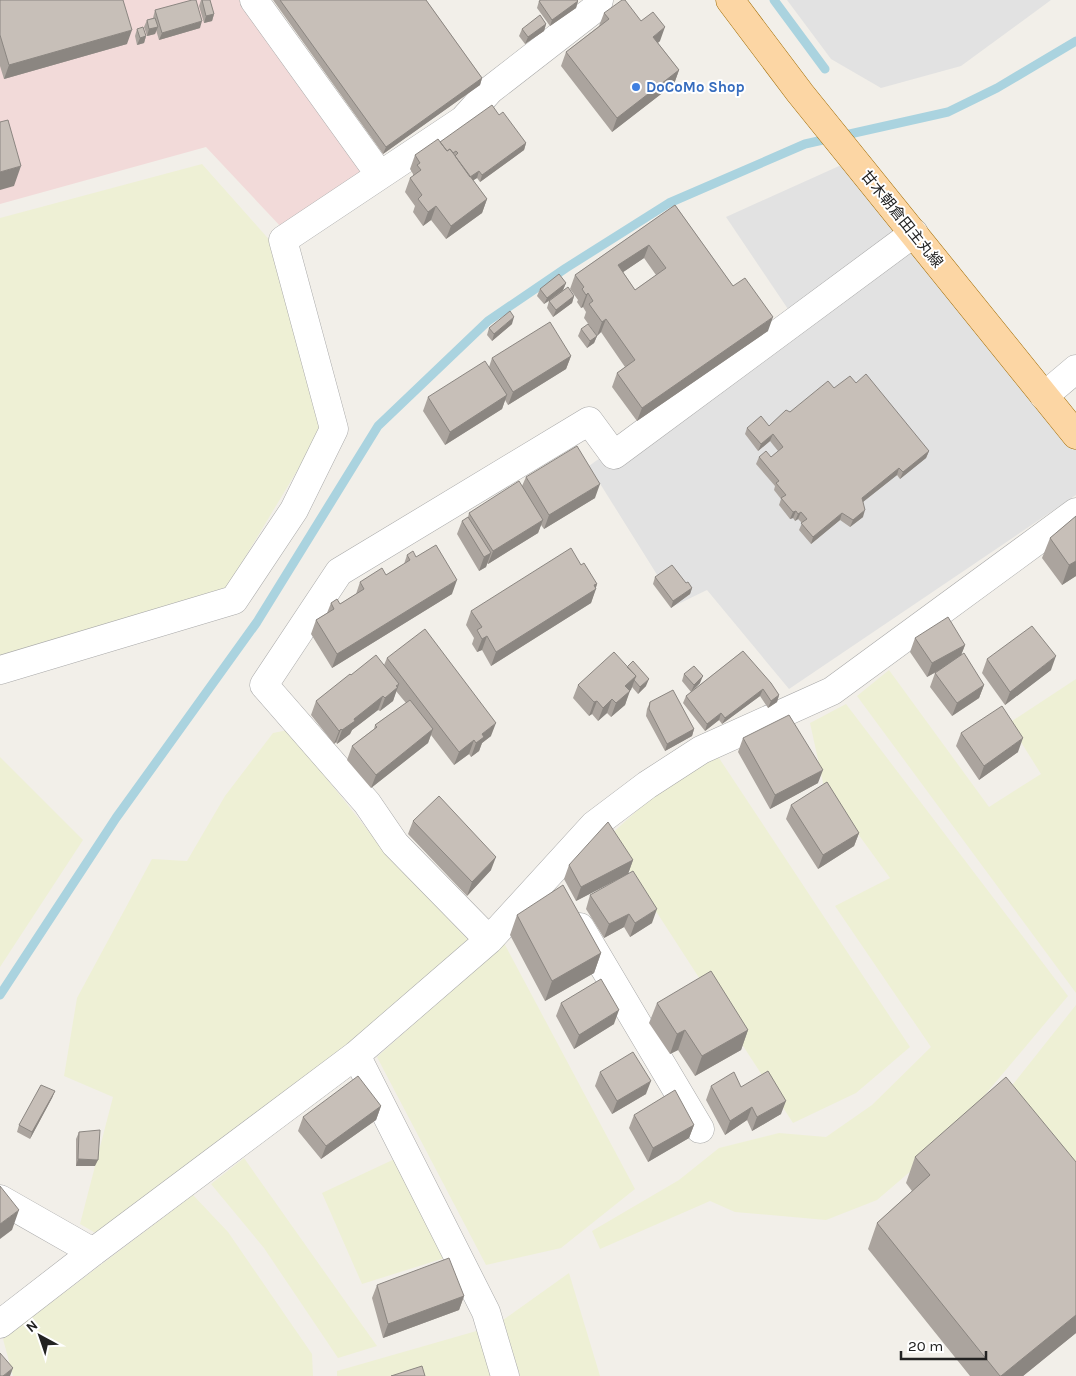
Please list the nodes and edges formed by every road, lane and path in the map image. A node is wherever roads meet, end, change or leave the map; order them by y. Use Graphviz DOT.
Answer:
graph roads {
  1 [pos="254,0"];
  2 [pos="598,0"];
  3 [pos="730,0"];
  4 [pos="380,175"];
  5 [pos="914,233"];
  6 [pos="1076,369"];
  7 [pos="1044,396"];
  8 [pos="1076,435"];
  9 [pos="1076,512"];
  10 [pos="0,670"];
  11 [pos="549,874"];
  12 [pos="489,940"];
  13 [pos="356,1055"];
  14 [pos="700,1129"];
  15 [pos="0,1199"];
  16 [pos="92,1252"];
  17 [pos="0,1324"];
  18 [pos="505,1376"];
  1 -- 4 [label="street"];
  2 -- 4 [label="street"];
  3 -- 5 [label="main road, 甘木朝倉田主丸線"];
  4 -- 10 [label="street"];
  5 -- 7 [label="main road, 甘木朝倉田主丸線"];
  5 -- 12 [label="street"];
  6 -- 7 [label="street"];
  7 -- 8 [label="main road, 甘木朝倉田主丸線"];
  9 -- 11 [label="street"];
  11 -- 12 [label="street"];
  11 -- 14 [label="street"];
  12 -- 13 [label="street"];
  13 -- 16 [label="street"];
  13 -- 18 [label="street"];
  15 -- 16 [label="street"];
  16 -- 17 [label="street"];
}
